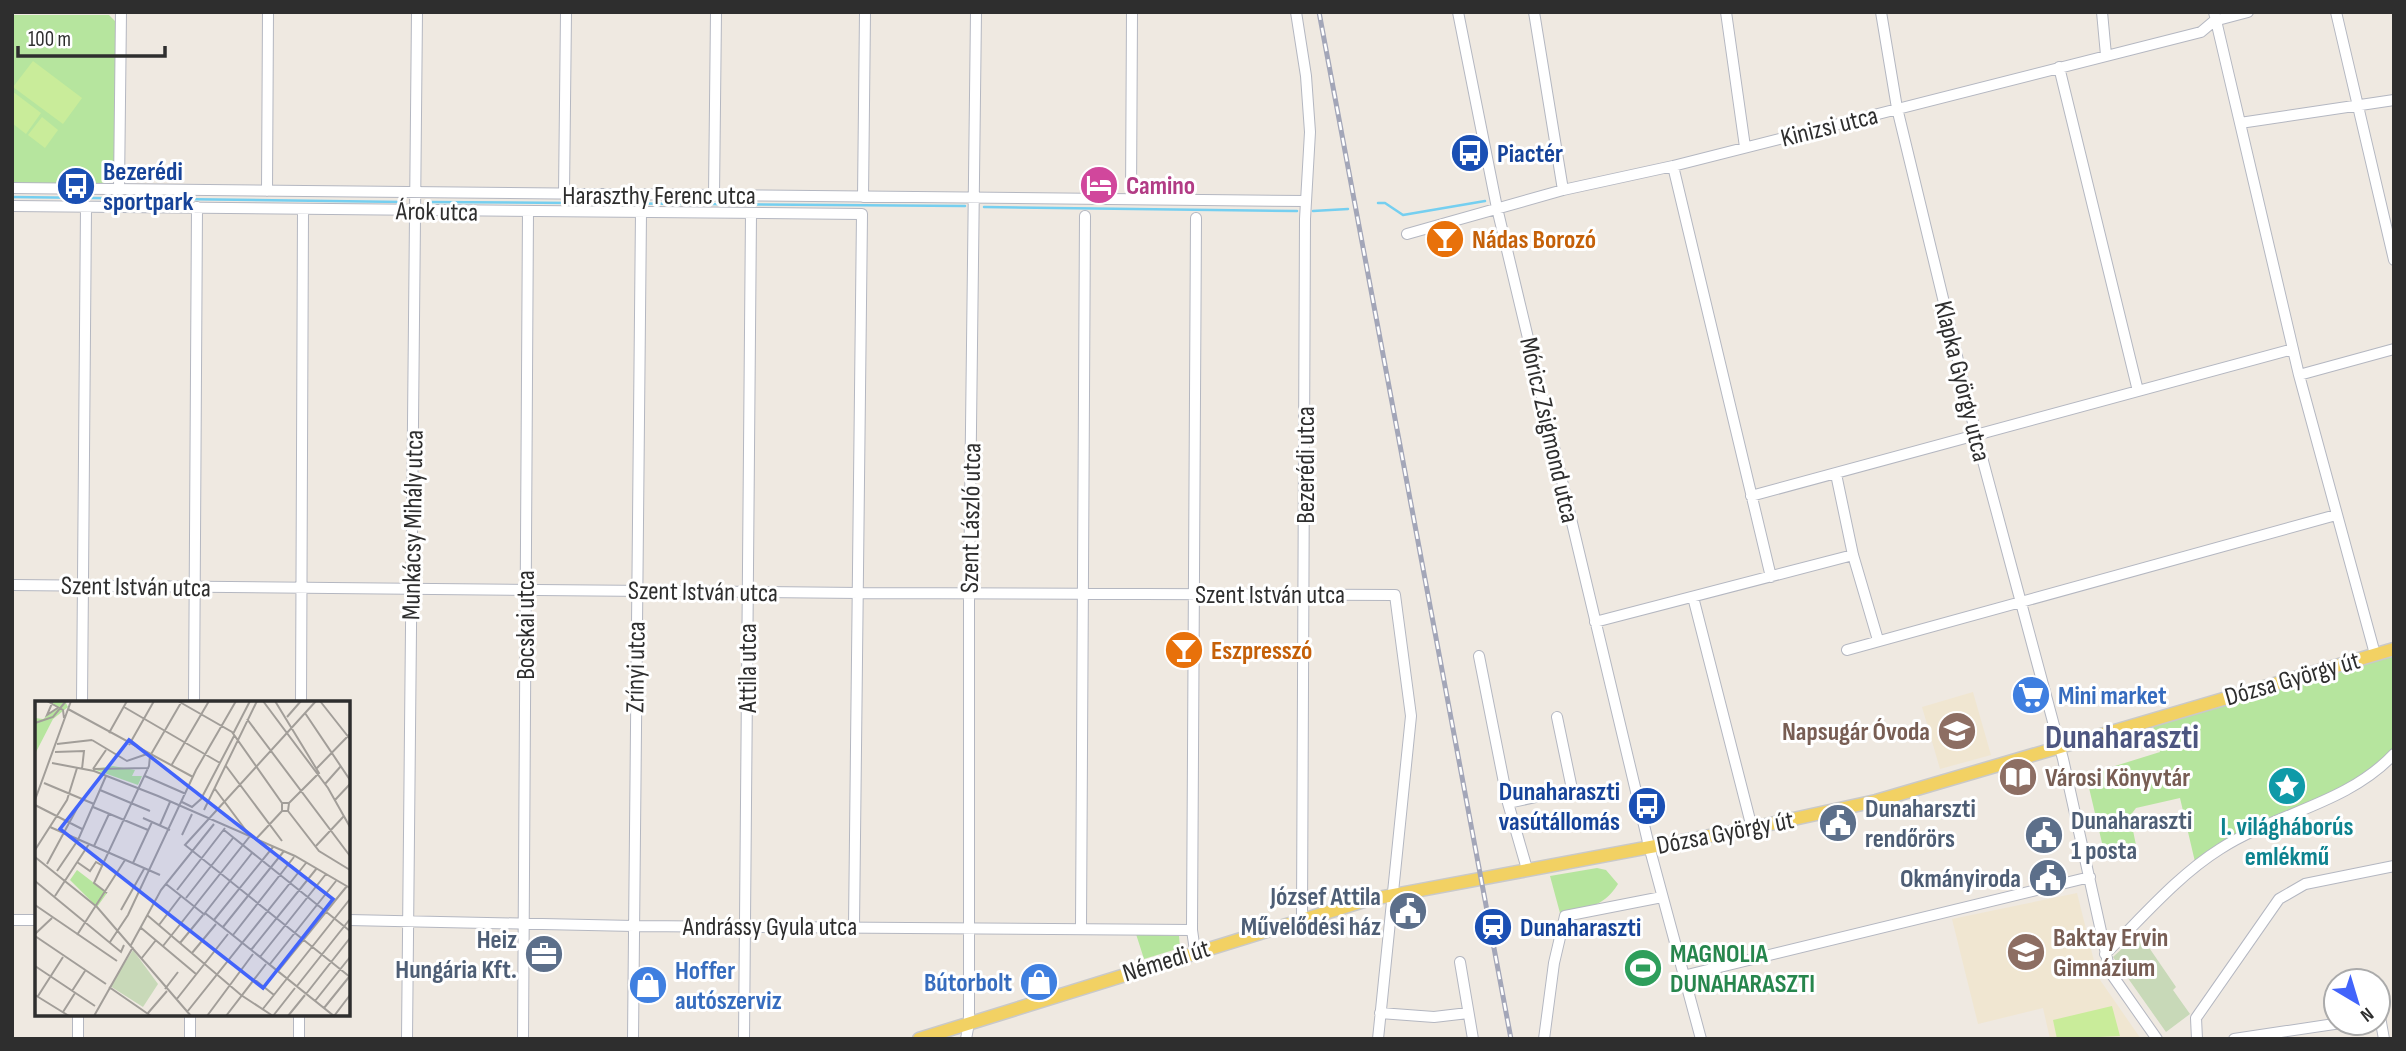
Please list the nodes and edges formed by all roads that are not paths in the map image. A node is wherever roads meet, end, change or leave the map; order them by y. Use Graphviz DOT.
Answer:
graph roads {
  1 [pos="121,12"];
  2 [pos="268,12"];
  3 [pos="417,12"];
  4 [pos="566,12"];
  5 [pos="716,12"];
  6 [pos="865,12"];
  7 [pos="976,12"];
  8 [pos="1132,12"];
  9 [pos="1296,12"];
  10 [pos="1458,12"];
  11 [pos="1534,12"];
  12 [pos="1726,12"];
  13 [pos="1881,12"];
  14 [pos="2102,12"];
  15 [pos="2248,12"];
  16 [pos="2336,12"];
  17 [pos="2214,17"];
  18 [pos="2106,55"];
  19 [pos="2059,68"];
  20 [pos="2394,100"];
  21 [pos="2359,104"];
  22 [pos="1897,108"];
  23 [pos="2240,123"];
  24 [pos="1745,147"];
  25 [pos="1673,166"];
  26 [pos="12,187"];
  27 [pos="119,190"];
  28 [pos="1563,190"];
  29 [pos="267,191"];
  30 [pos="416,193"];
  31 [pos="564,194"];
  32 [pos="714,196"];
  33 [pos="863,197"];
  34 [pos="974,198"];
  35 [pos="1131,199"];
  36 [pos="1306,201"];
  37 [pos="12,206"];
  38 [pos="86,207"];
  39 [pos="197,207"];
  40 [pos="1497,208"];
  41 [pos="303,209"];
  42 [pos="414,211"];
  43 [pos="528,211"];
  44 [pos="641,212"];
  45 [pos="751,213"];
  46 [pos="1085,216"];
  47 [pos="1196,218"];
  48 [pos="1407,234"];
  49 [pos="2394,260"];
  50 [pos="2293,349"];
  51 [pos="2394,349"];
  52 [pos="2299,375"];
  53 [pos="2138,391"];
  54 [pos="1976,435"];
  55 [pos="1836,474"];
  56 [pos="1751,496"];
  57 [pos="2336,515"];
  58 [pos="1853,555"];
  59 [pos="1771,577"];
  60 [pos="12,585"];
  61 [pos="85,586"];
  62 [pos="195,587"];
  63 [pos="301,588"];
  64 [pos="410,589"];
  65 [pos="525,589"];
  66 [pos="636,590"];
  67 [pos="748,591"];
  68 [pos="859,593"];
  69 [pos="969,594"];
  70 [pos="1083,594"];
  71 [pos="1193,594"];
  72 [pos="1305,594"];
  73 [pos="1693,597"];
  74 [pos="2020,601"];
  75 [pos="1595,622"];
  76 [pos="1878,640"];
  77 [pos="2394,649"];
  78 [pos="1847,650"];
  79 [pos="2375,654"];
  80 [pos="1479,656"];
  81 [pos="82,701"];
  82 [pos="194,701"];
  83 [pos="301,701"];
  84 [pos="1557,717"];
  85 [pos="2059,746"];
  86 [pos="2394,754"];
  87 [pos="1508,803"];
  88 [pos="1752,828"];
  89 [pos="1649,846"];
  90 [pos="2394,866"];
  91 [pos="1527,869"];
  92 [pos="1498,875"];
  93 [pos="2090,877"];
  94 [pos="1393,894"];
  95 [pos="1662,897"];
  96 [pos="1302,918"];
  97 [pos="12,920"];
  98 [pos="35,920"];
  99 [pos="350,920"];
  100 [pos="409,920"];
  101 [pos="525,922"];
  102 [pos="634,926"];
  103 [pos="745,926"];
  104 [pos="854,926"];
  105 [pos="967,927"];
  106 [pos="1081,928"];
  107 [pos="1192,930"];
  108 [pos="1195,951"];
  109 [pos="2105,954"];
  110 [pos="1460,962"];
  111 [pos="1684,976"];
  112 [pos="1380,1013"];
  113 [pos="1468,1013"];
  114 [pos="78,1016"];
  115 [pos="190,1016"];
  116 [pos="299,1016"];
  117 [pos="969,1023"];
  118 [pos="2322,1026"];
  119 [pos="78,1039"];
  120 [pos="190,1039"];
  121 [pos="299,1039"];
  122 [pos="407,1039"];
  123 [pos="523,1039"];
  124 [pos="633,1039"];
  125 [pos="744,1039"];
  126 [pos="919,1039"];
  127 [pos="965,1039"];
  128 [pos="1378,1039"];
  129 [pos="1473,1039"];
  130 [pos="1544,1039"];
  131 [pos="1701,1039"];
  132 [pos="2157,1039"];
  133 [pos="2197,1039"];
  134 [pos="2234,1039"];
  1 -- 27 [label="street"];
  2 -- 29 [label="street"];
  3 -- 30 [label="street, Munkácsy Mihály utca"];
  4 -- 31 [label="street"];
  5 -- 32 [label="street"];
  6 -- 33 [label="street"];
  7 -- 34 [label="street, Szent László utca"];
  8 -- 35 [label="street"];
  9 -- 36 [label="street, Bezerédi utca"];
  10 -- 40 [label="street, Móricz Zsigmond utca"];
  11 -- 28 [label="street"];
  12 -- 24 [label="street"];
  13 -- 22 [label="street, Klapka György utca"];
  14 -- 18 [label="street"];
  15 -- 17 [label="street, Kinizsi utca"];
  16 -- 21 [label="street"];
  17 -- 18 [label="street, Kinizsi utca"];
  17 -- 23 [label="street"];
  18 -- 19 [label="street, Kinizsi utca"];
  19 -- 22 [label="street, Kinizsi utca"];
  19 -- 53 [label="street"];
  20 -- 21 [label="street"];
  21 -- 23 [label="street"];
  21 -- 49 [label="street"];
  22 -- 24 [label="street, Kinizsi utca"];
  22 -- 54 [label="street, Klapka György utca"];
  23 -- 50 [label="street"];
  24 -- 25 [label="street, Kinizsi utca"];
  25 -- 28 [label="street, Kinizsi utca"];
  25 -- 56 [label="street"];
  26 -- 27 [label="street, Haraszthy Ferenc utca"];
  27 -- 29 [label="street, Haraszthy Ferenc utca"];
  28 -- 40 [label="street, Kinizsi utca"];
  29 -- 30 [label="street, Haraszthy Ferenc utca"];
  30 -- 31 [label="street, Haraszthy Ferenc utca"];
  30 -- 42 [label="street, Munkácsy Mihály utca"];
  31 -- 32 [label="street, Haraszthy Ferenc utca"];
  32 -- 33 [label="street, Haraszthy Ferenc utca"];
  33 -- 34 [label="street, Haraszthy Ferenc utca"];
  34 -- 35 [label="street, Haraszthy Ferenc utca"];
  34 -- 69 [label="street, Szent László utca"];
  35 -- 36 [label="street, Haraszthy Ferenc utca"];
  36 -- 72 [label="street, Bezerédi utca"];
  37 -- 38 [label="street, Árok utca"];
  38 -- 39 [label="street, Árok utca"];
  38 -- 61 [label="street"];
  39 -- 41 [label="street, Árok utca"];
  39 -- 62 [label="street"];
  40 -- 48 [label="street, Kinizsi utca"];
  40 -- 75 [label="street, Móricz Zsigmond utca"];
  41 -- 42 [label="street, Árok utca"];
  41 -- 63 [label="street"];
  42 -- 43 [label="street, Árok utca"];
  42 -- 64 [label="street, Munkácsy Mihály utca"];
  43 -- 44 [label="street, Árok utca"];
  43 -- 65 [label="street, Bocskai utca"];
  44 -- 45 [label="street, Árok utca"];
  44 -- 66 [label="street, Zrínyi utca"];
  45 -- 67 [label="street, Attila utca"];
  45 -- 68 [label="street, Árok utca"];
  46 -- 70 [label="street"];
  47 -- 71 [label="street"];
  50 -- 52 [label="street"];
  50 -- 53 [label="street"];
  51 -- 52 [label="street"];
  52 -- 57 [label="street"];
  53 -- 54 [label="street"];
  54 -- 55 [label="street"];
  54 -- 74 [label="street, Klapka György utca"];
  55 -- 56 [label="street"];
  55 -- 58 [label="street"];
  56 -- 59 [label="street"];
  57 -- 74 [label="street"];
  57 -- 79 [label="street"];
  58 -- 59 [label="street"];
  58 -- 76 [label="street"];
  59 -- 73 [label="street"];
  60 -- 61 [label="street, Szent István utca"];
  61 -- 62 [label="street, Szent István utca"];
  61 -- 81 [label="street"];
  62 -- 63 [label="street, Szent István utca"];
  62 -- 82 [label="street"];
  63 -- 64 [label="street, Szent István utca"];
  63 -- 83 [label="street"];
  64 -- 65 [label="street, Szent István utca"];
  64 -- 100 [label="street, Munkácsy Mihály utca"];
  65 -- 66 [label="street, Szent István utca"];
  65 -- 101 [label="street, Bocskai utca"];
  66 -- 67 [label="street, Szent István utca"];
  66 -- 102 [label="street, Zrínyi utca"];
  67 -- 68 [label="street, Szent István utca"];
  67 -- 103 [label="street, Attila utca"];
  68 -- 69 [label="street, Szent István utca"];
  68 -- 104 [label="street"];
  69 -- 70 [label="street, Szent István utca"];
  69 -- 105 [label="street, Szent László utca"];
  70 -- 71 [label="street, Szent István utca"];
  70 -- 106 [label="street"];
  71 -- 72 [label="street, Szent István utca"];
  71 -- 107 [label="street"];
  72 -- 94 [label="street, Szent István utca"];
  72 -- 96 [label="street, Bezerédi utca"];
  73 -- 75 [label="street"];
  73 -- 88 [label="street"];
  74 -- 76 [label="street"];
  74 -- 85 [label="street, Klapka György utca"];
  75 -- 89 [label="street, Móricz Zsigmond utca"];
  76 -- 78 [label="street"];
  77 -- 79 [label="main road, Dózsa György út"];
  79 -- 85 [label="main road, Dózsa György út"];
  80 -- 87 [label="street"];
  84 -- 87 [label="street"];
  85 -- 88 [label="main road, Dózsa György út"];
  85 -- 93 [label="street, Klapka György utca"];
  86 -- 109 [label="street"];
  87 -- 91 [label="street"];
  88 -- 89 [label="main road, Dózsa György út"];
  89 -- 91 [label="main road, Dózsa György út"];
  89 -- 95 [label="street, Móricz Zsigmond utca"];
  90 -- 133 [label="street"];
  91 -- 92 [label="main road, Dózsa György út"];
  92 -- 94 [label="main road, Némedi út"];
  93 -- 109 [label="street, Klapka György utca"];
  93 -- 111 [label="street"];
  94 -- 96 [label="main road, Némedi út"];
  94 -- 112 [label="street"];
  95 -- 111 [label="street, Móricz Zsigmond utca"];
  95 -- 130 [label="street"];
  96 -- 108 [label="main road, Némedi út"];
  97 -- 98 [label="street"];
  99 -- 100 [label="street, Andrássy Gyula utca"];
  100 -- 101 [label="street, Andrássy Gyula utca"];
  100 -- 122 [label="street, Munkácsy Mihály utca"];
  101 -- 102 [label="street, Andrássy Gyula utca"];
  101 -- 123 [label="street, Bocskai utca"];
  102 -- 103 [label="street, Andrássy Gyula utca"];
  102 -- 124 [label="street, Zrínyi utca"];
  103 -- 104 [label="street, Andrássy Gyula utca"];
  103 -- 125 [label="street, Attila utca"];
  104 -- 105 [label="street, Andrássy Gyula utca"];
  105 -- 106 [label="street, Andrássy Gyula utca"];
  105 -- 117 [label="street, Szent László utca"];
  106 -- 107 [label="street, Andrássy Gyula utca"];
  107 -- 108 [label="street"];
  108 -- 117 [label="main road, Némedi út"];
  109 -- 132 [label="street, Klapka György utca"];
  110 -- 113 [label="street"];
  111 -- 131 [label="street, Móricz Zsigmond utca"];
  112 -- 113 [label="street"];
  112 -- 128 [label="street"];
  113 -- 129 [label="street"];
  114 -- 119 [label="street"];
  115 -- 120 [label="street"];
  116 -- 121 [label="street"];
  117 -- 126 [label="main road, Némedi út"];
  117 -- 127 [label="street, Szent László utca"];
  118 -- 134 [label="street"];
}
